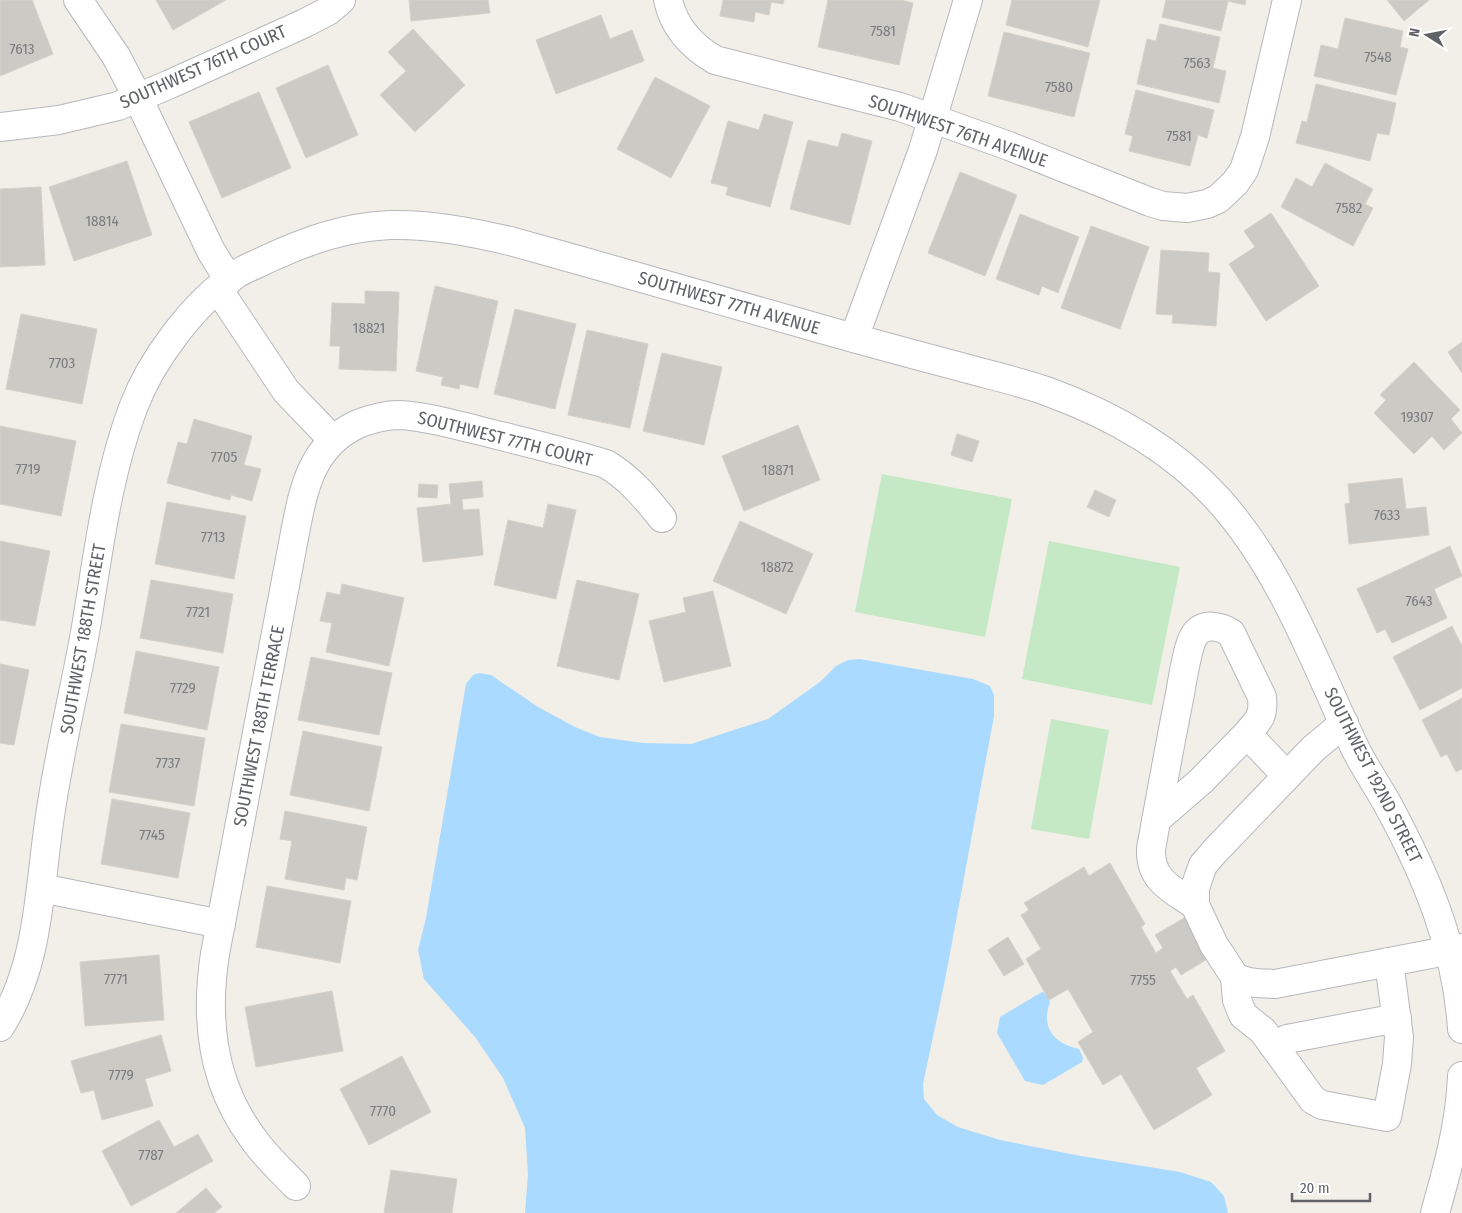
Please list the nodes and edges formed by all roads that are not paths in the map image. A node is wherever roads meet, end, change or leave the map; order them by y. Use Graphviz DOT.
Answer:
graph roads {
  1 [pos="78,0"];
  2 [pos="341,0"];
  3 [pos="668,0"];
  4 [pos="968,0"];
  5 [pos="1287,0"];
  6 [pos="138,98"];
  7 [pos="934,119"];
  8 [pos="0,127"];
  9 [pos="223,285"];
  10 [pos="854,338"];
  11 [pos="333,440"];
  12 [pos="1208,489"];
  13 [pos="662,518"];
  14 [pos="1344,723"];
  15 [pos="1247,734"];
  16 [pos="1287,776"];
  17 [pos="1156,820"];
  18 [pos="41,888"];
  19 [pos="1195,905"];
  20 [pos="221,924"];
  21 [pos="1456,949"];
  22 [pos="1389,962"];
  23 [pos="1235,977"];
  24 [pos="1397,1018"];
  25 [pos="0,1027"];
  26 [pos="1462,1029"];
  27 [pos="1273,1045"];
  28 [pos="1462,1076"];
  29 [pos="296,1186"];
  30 [pos="1435,1213"];
  1 -- 6 [label="street"];
  2 -- 6 [label="street, SOUTHWEST 76TH COURT"];
  3 -- 7 [label="street, SOUTHWEST 76TH AVENUE"];
  4 -- 7 [label="street"];
  5 -- 7 [label="street, SOUTHWEST 76TH AVENUE"];
  6 -- 8 [label="street, SOUTHWEST 76TH COURT"];
  6 -- 9 [label="street"];
  7 -- 10 [label="street"];
  9 -- 10 [label="street, SOUTHWEST 77TH AVENUE"];
  9 -- 11 [label="street"];
  9 -- 18 [label="street, SOUTHWEST 188TH STREET"];
  10 -- 12 [label="street, SOUTHWEST 77TH AVENUE"];
  11 -- 13 [label="street, SOUTHWEST 77TH COURT"];
  11 -- 20 [label="street, SOUTHWEST 188TH TERRACE"];
  12 -- 14 [label="street, SOUTHWEST 192ND STREET"];
  14 -- 16 [label="street"];
  14 -- 21 [label="street, SOUTHWEST 192ND STREET"];
  15 -- 16 [label="street"];
  15 -- 17 [label="street"];
  15 -- 17 [label="street"];
  16 -- 19 [label="street"];
  17 -- 19 [label="street"];
  18 -- 20 [label="street"];
  18 -- 25 [label="street, SOUTHWEST 188TH STREET"];
  19 -- 23 [label="street"];
  20 -- 29 [label="street, SOUTHWEST 188TH TERRACE"];
  21 -- 22 [label="street"];
  21 -- 26 [label="street, SOUTHWEST 192ND STREET"];
  22 -- 23 [label="street"];
  22 -- 24 [label="street"];
  23 -- 27 [label="street"];
  24 -- 27 [label="street"];
  24 -- 27 [label="street"];
  28 -- 30 [label="street"];
}
